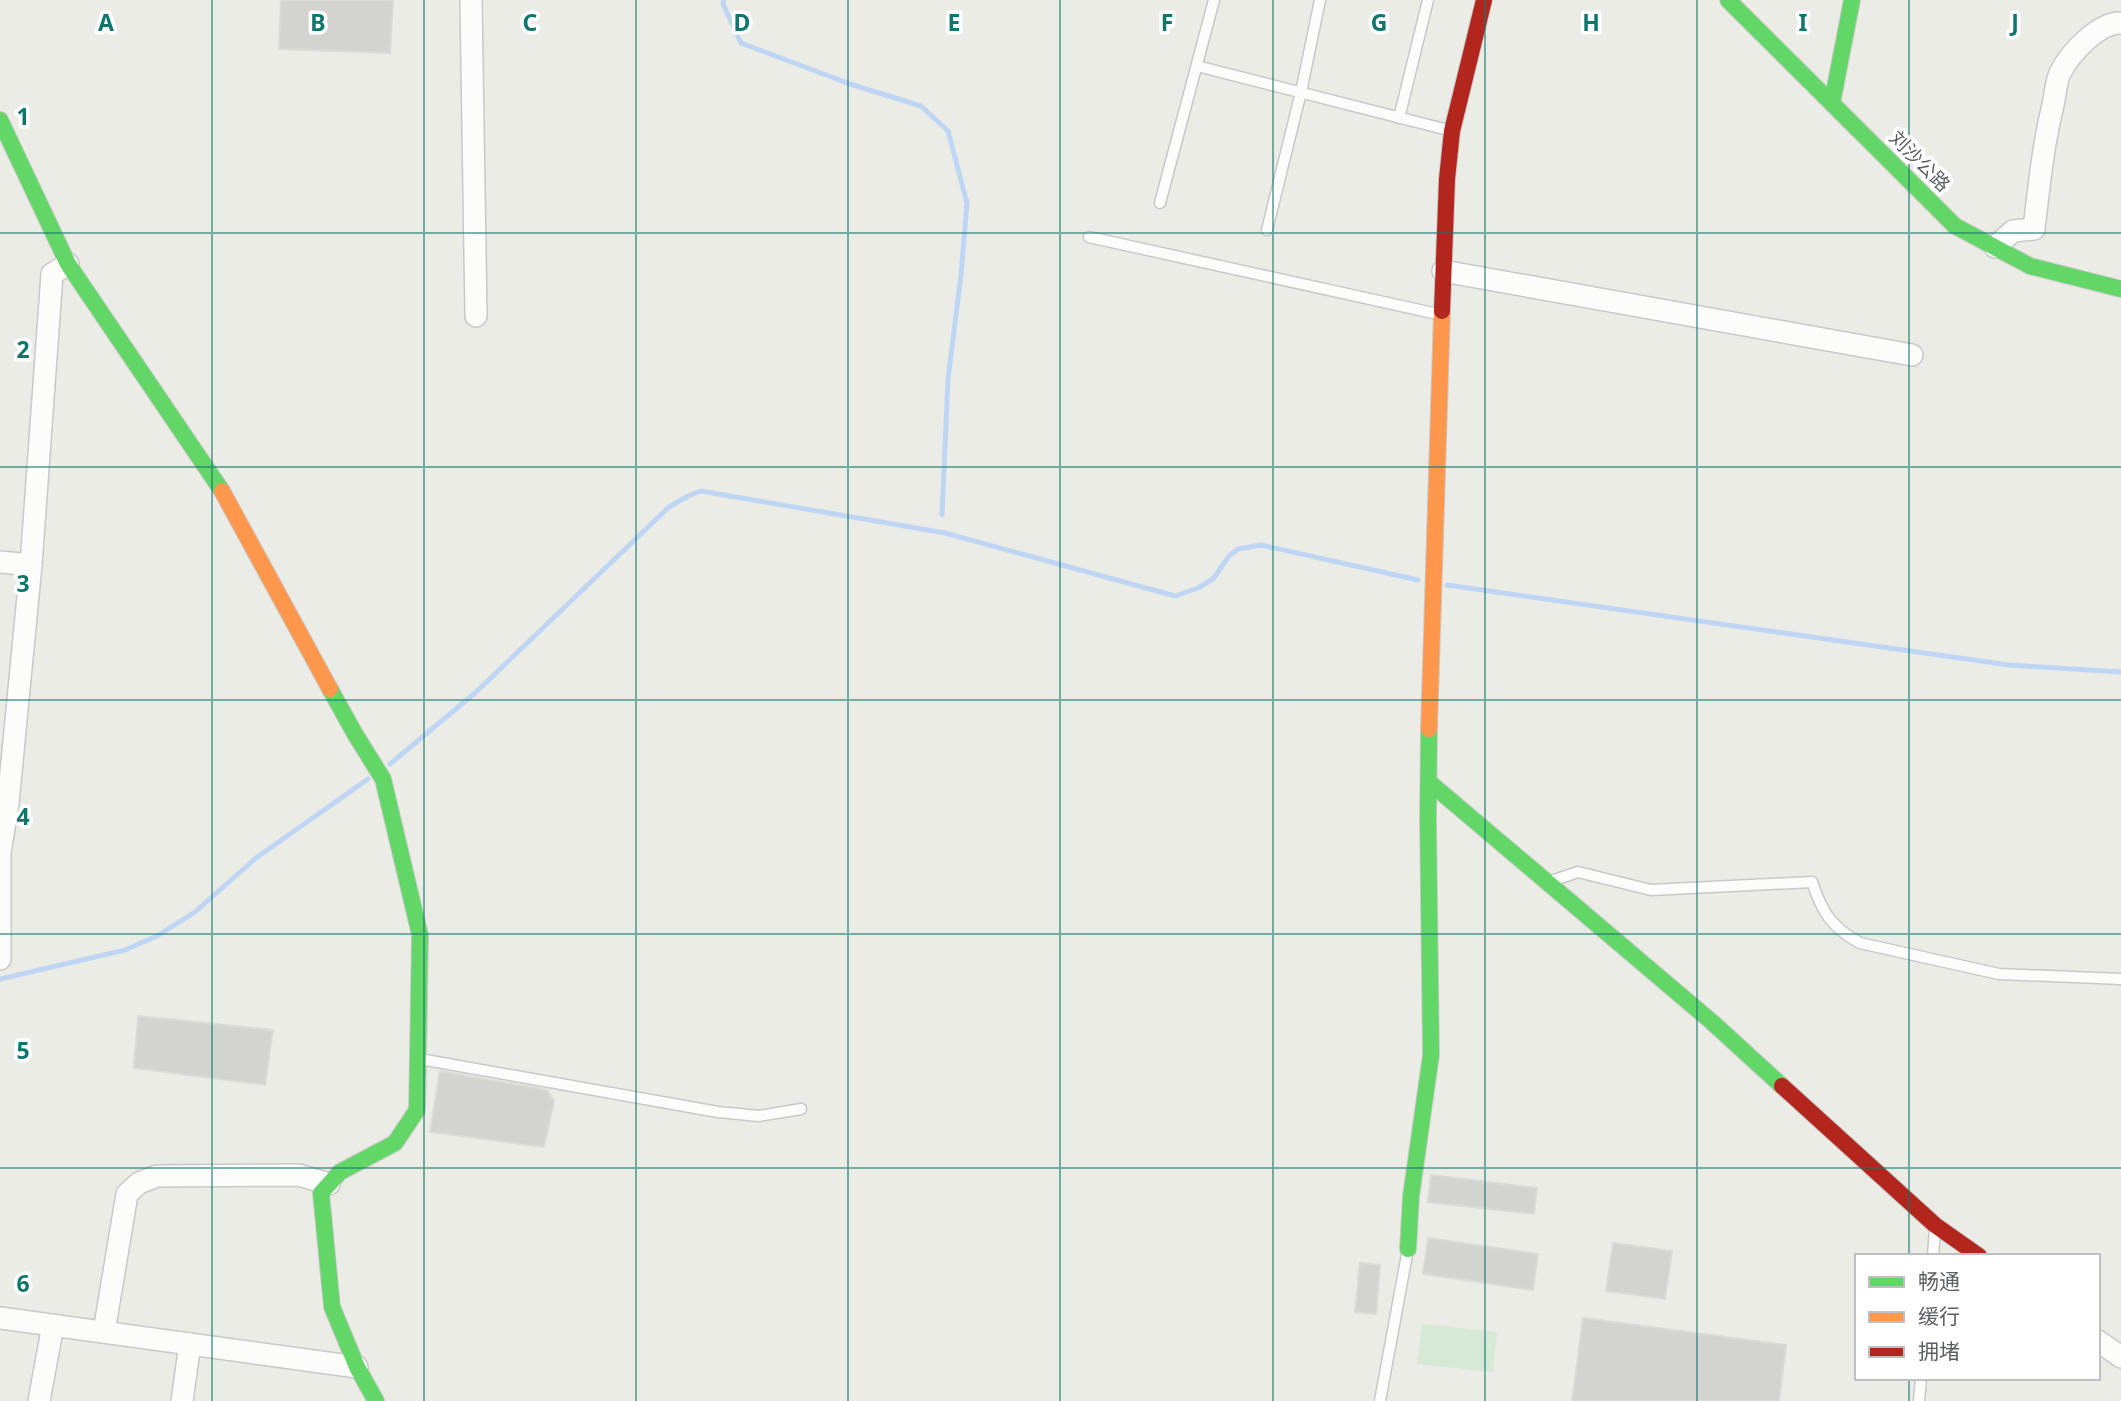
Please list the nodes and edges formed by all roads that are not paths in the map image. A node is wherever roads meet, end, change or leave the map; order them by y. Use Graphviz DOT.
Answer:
graph roads {
  1 [pos="471,0"];
  2 [pos="1214,0"];
  3 [pos="1320,0"];
  4 [pos="1428,0"];
  5 [pos="1484,0"];
  6 [pos="1728,0"];
  7 [pos="1852,0"];
  8 [pos="2121,23"];
  9 [pos="1197,66"];
  10 [pos="1300,92"];
  11 [pos="1832,103"];
  12 [pos="1399,118"];
  13 [pos="0,120"];
  14 [pos="1452,131"];
  15 [pos="1160,203"];
  16 [pos="1267,230"];
  17 [pos="1089,237"];
  18 [pos="1995,247"];
  19 [pos="68,264"];
  20 [pos="1443,271"];
  21 [pos="2121,289"];
  22 [pos="1442,315"];
  23 [pos="476,316"];
  24 [pos="1912,355"];
  25 [pos="0,562"];
  26 [pos="31,565"];
  27 [pos="1429,782"];
  28 [pos="1547,882"];
  29 [pos="0,959"];
  30 [pos="2121,979"];
  31 [pos="418,1059"];
  32 [pos="801,1109"];
  33 [pos="329,1184"];
  34 [pos="1935,1225"];
  35 [pos="1408,1249"];
  36 [pos="1933,1254"];
  37 [pos="1976,1254"];
  38 [pos="0,1318"];
  39 [pos="53,1325"];
  40 [pos="104,1332"];
  41 [pos="2100,1342"];
  42 [pos="190,1344"];
  43 [pos="2121,1357"];
  44 [pos="357,1367"];
  45 [pos="1922,1380"];
  46 [pos="39,1401"];
  47 [pos="182,1401"];
  48 [pos="376,1401"];
  49 [pos="1380,1401"];
  50 [pos="1919,1401"];
  1 -- 23 [label="street"];
  2 -- 9 [label="lane"];
  3 -- 10 [label="lane"];
  4 -- 12 [label="lane"];
  5 -- 14 [label="street"];
  6 -- 11 [label="street, 刘沙公路"];
  7 -- 11 [label="street"];
  8 -- 18 [label="street"];
  9 -- 10 [label="lane"];
  9 -- 15 [label="lane"];
  10 -- 12 [label="lane"];
  10 -- 16 [label="lane"];
  11 -- 18 [label="street, 刘沙公路"];
  12 -- 14 [label="lane"];
  13 -- 19 [label="street"];
  14 -- 20 [label="street"];
  17 -- 22 [label="lane"];
  18 -- 21 [label="street, 刘沙公路"];
  19 -- 26 [label="street"];
  19 -- 31 [label="street"];
  20 -- 22 [label="street"];
  20 -- 24 [label="street"];
  22 -- 27 [label="street"];
  25 -- 26 [label="street"];
  26 -- 29 [label="street"];
  27 -- 28 [label="street"];
  27 -- 35 [label="street"];
  28 -- 30 [label="lane"];
  28 -- 34 [label="street"];
  31 -- 32 [label="lane"];
  31 -- 33 [label="street"];
  33 -- 40 [label="street"];
  33 -- 44 [label="street"];
  34 -- 36 [label="lane"];
  34 -- 37 [label="street"];
  35 -- 49 [label="lane"];
  38 -- 39 [label="street"];
  39 -- 40 [label="street"];
  39 -- 46 [label="street"];
  40 -- 42 [label="street"];
  41 -- 43 [label="street"];
  42 -- 44 [label="street"];
  42 -- 47 [label="street"];
  44 -- 48 [label="street"];
  45 -- 50 [label="lane"];
}
